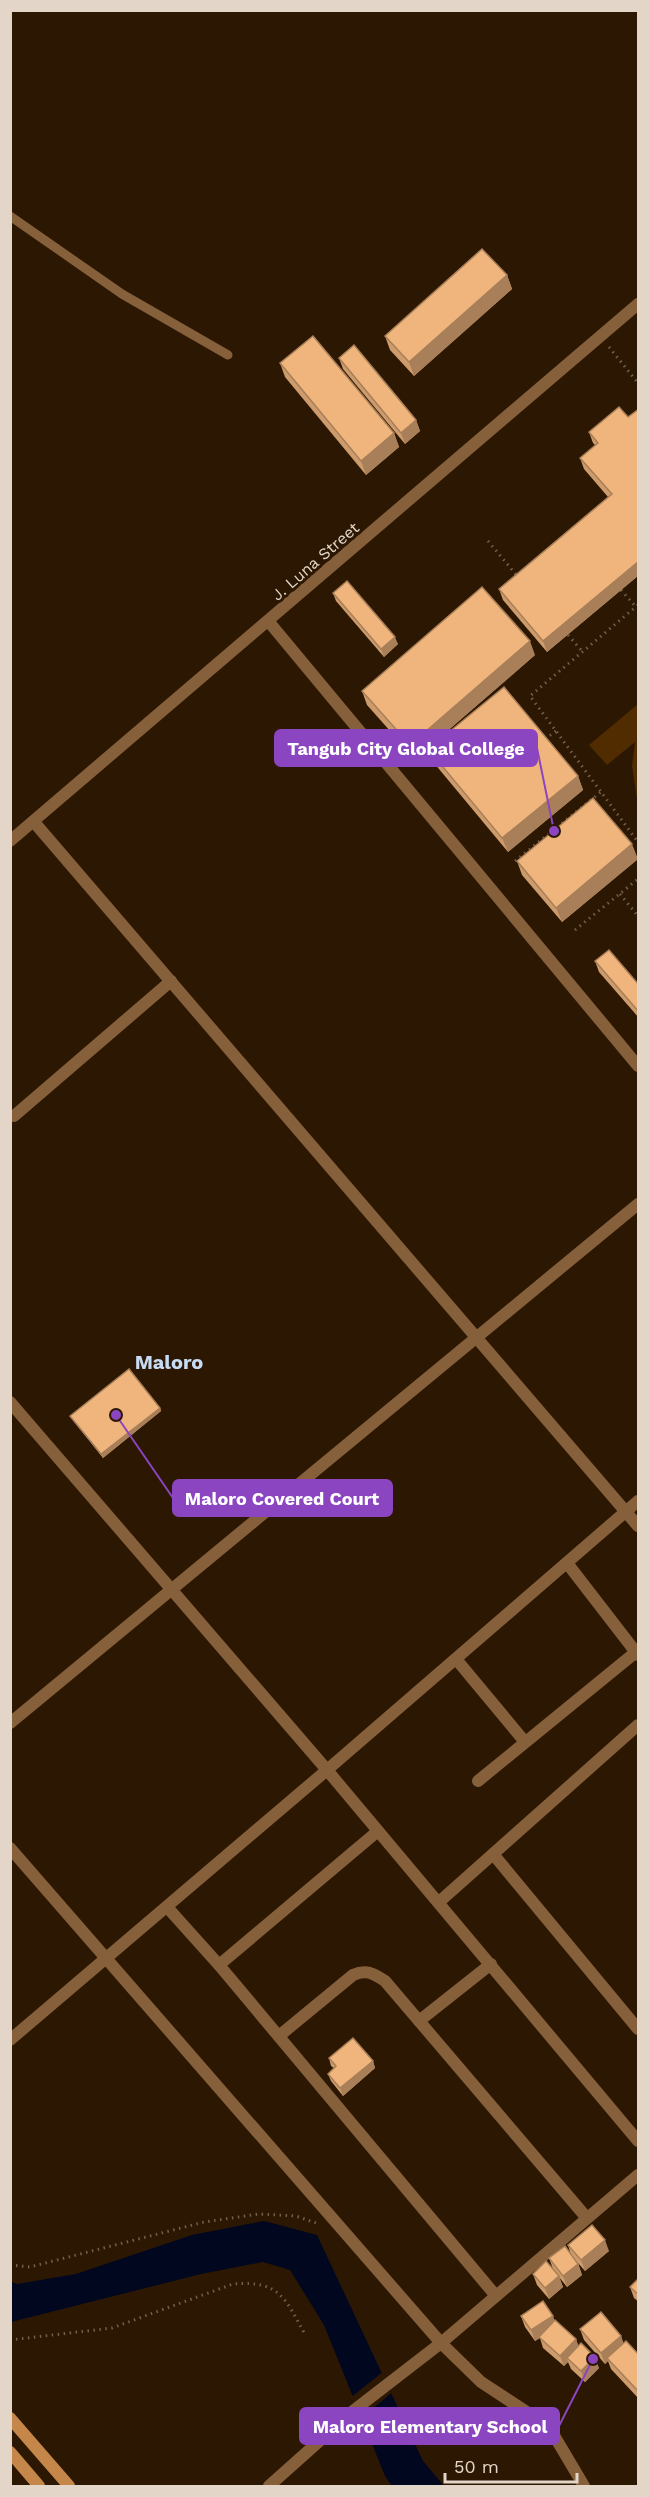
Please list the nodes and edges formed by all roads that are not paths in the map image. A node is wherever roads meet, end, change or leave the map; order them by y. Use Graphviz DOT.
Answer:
graph roads {
  1 [pos="10,216"];
  2 [pos="639,304"];
  3 [pos="228,355"];
  4 [pos="269,622"];
  5 [pos="34,822"];
  6 [pos="10,842"];
  7 [pos="171,981"];
  8 [pos="639,1066"];
  9 [pos="14,1116"];
  10 [pos="639,1204"];
  11 [pos="477,1338"];
  12 [pos="10,1402"];
  13 [pos="639,1500"];
  14 [pos="626,1511"];
  15 [pos="639,1526"];
  16 [pos="567,1563"];
  17 [pos="170,1591"];
  18 [pos="637,1654"];
  19 [pos="456,1659"];
  20 [pos="10,1723"];
  21 [pos="639,1725"];
  22 [pos="525,1742"];
  23 [pos="327,1770"];
  24 [pos="478,1781"];
  25 [pos="378,1831"];
  26 [pos="10,1848"];
  27 [pos="493,1854"];
  28 [pos="439,1902"];
  29 [pos="168,1907"];
  30 [pos="106,1960"];
  31 [pos="491,1964"];
  32 [pos="219,1965"];
  33 [pos="418,2021"];
  34 [pos="639,2029"];
  35 [pos="279,2036"];
  36 [pos="10,2040"];
  37 [pos="639,2141"];
  38 [pos="639,2175"];
  39 [pos="586,2217"];
  40 [pos="496,2296"];
  41 [pos="441,2343"];
  42 [pos="10,2418"];
  43 [pos="10,2452"];
  44 [pos="39,2487"];
  45 [pos="69,2487"];
  46 [pos="269,2487"];
  47 [pos="584,2487"];
  1 -- 3 [label="lane"];
  2 -- 4 [label="street, J. Luna Street"];
  4 -- 5 [label="street, J. Luna Street"];
  4 -- 8 [label="street"];
  5 -- 6 [label="street, J. Luna Street"];
  5 -- 7 [label="street"];
  7 -- 9 [label="street"];
  7 -- 11 [label="street"];
  10 -- 11 [label="street"];
  11 -- 14 [label="street"];
  11 -- 17 [label="street"];
  12 -- 17 [label="street"];
  13 -- 14 [label="street"];
  14 -- 15 [label="street"];
  14 -- 16 [label="street"];
  16 -- 18 [label="street"];
  16 -- 19 [label="street"];
  17 -- 20 [label="street"];
  17 -- 23 [label="street"];
  18 -- 22 [label="street"];
  19 -- 22 [label="street"];
  19 -- 23 [label="street"];
  21 -- 27 [label="street"];
  22 -- 24 [label="street"];
  23 -- 25 [label="street"];
  23 -- 29 [label="street"];
  25 -- 28 [label="street"];
  25 -- 32 [label="street"];
  26 -- 30 [label="street"];
  27 -- 28 [label="street"];
  27 -- 34 [label="street"];
  28 -- 31 [label="street"];
  29 -- 30 [label="street"];
  29 -- 32 [label="street"];
  30 -- 36 [label="street"];
  30 -- 41 [label="street"];
  31 -- 33 [label="street"];
  31 -- 37 [label="street"];
  32 -- 35 [label="street"];
  33 -- 35 [label="street"];
  33 -- 39 [label="street"];
  35 -- 40 [label="street"];
  38 -- 39 [label="street"];
  39 -- 40 [label="street"];
  40 -- 41 [label="street"];
  41 -- 46 [label="street"];
  41 -- 47 [label="street"];
  42 -- 45 [label="main road"];
  43 -- 44 [label="main road"];
}
